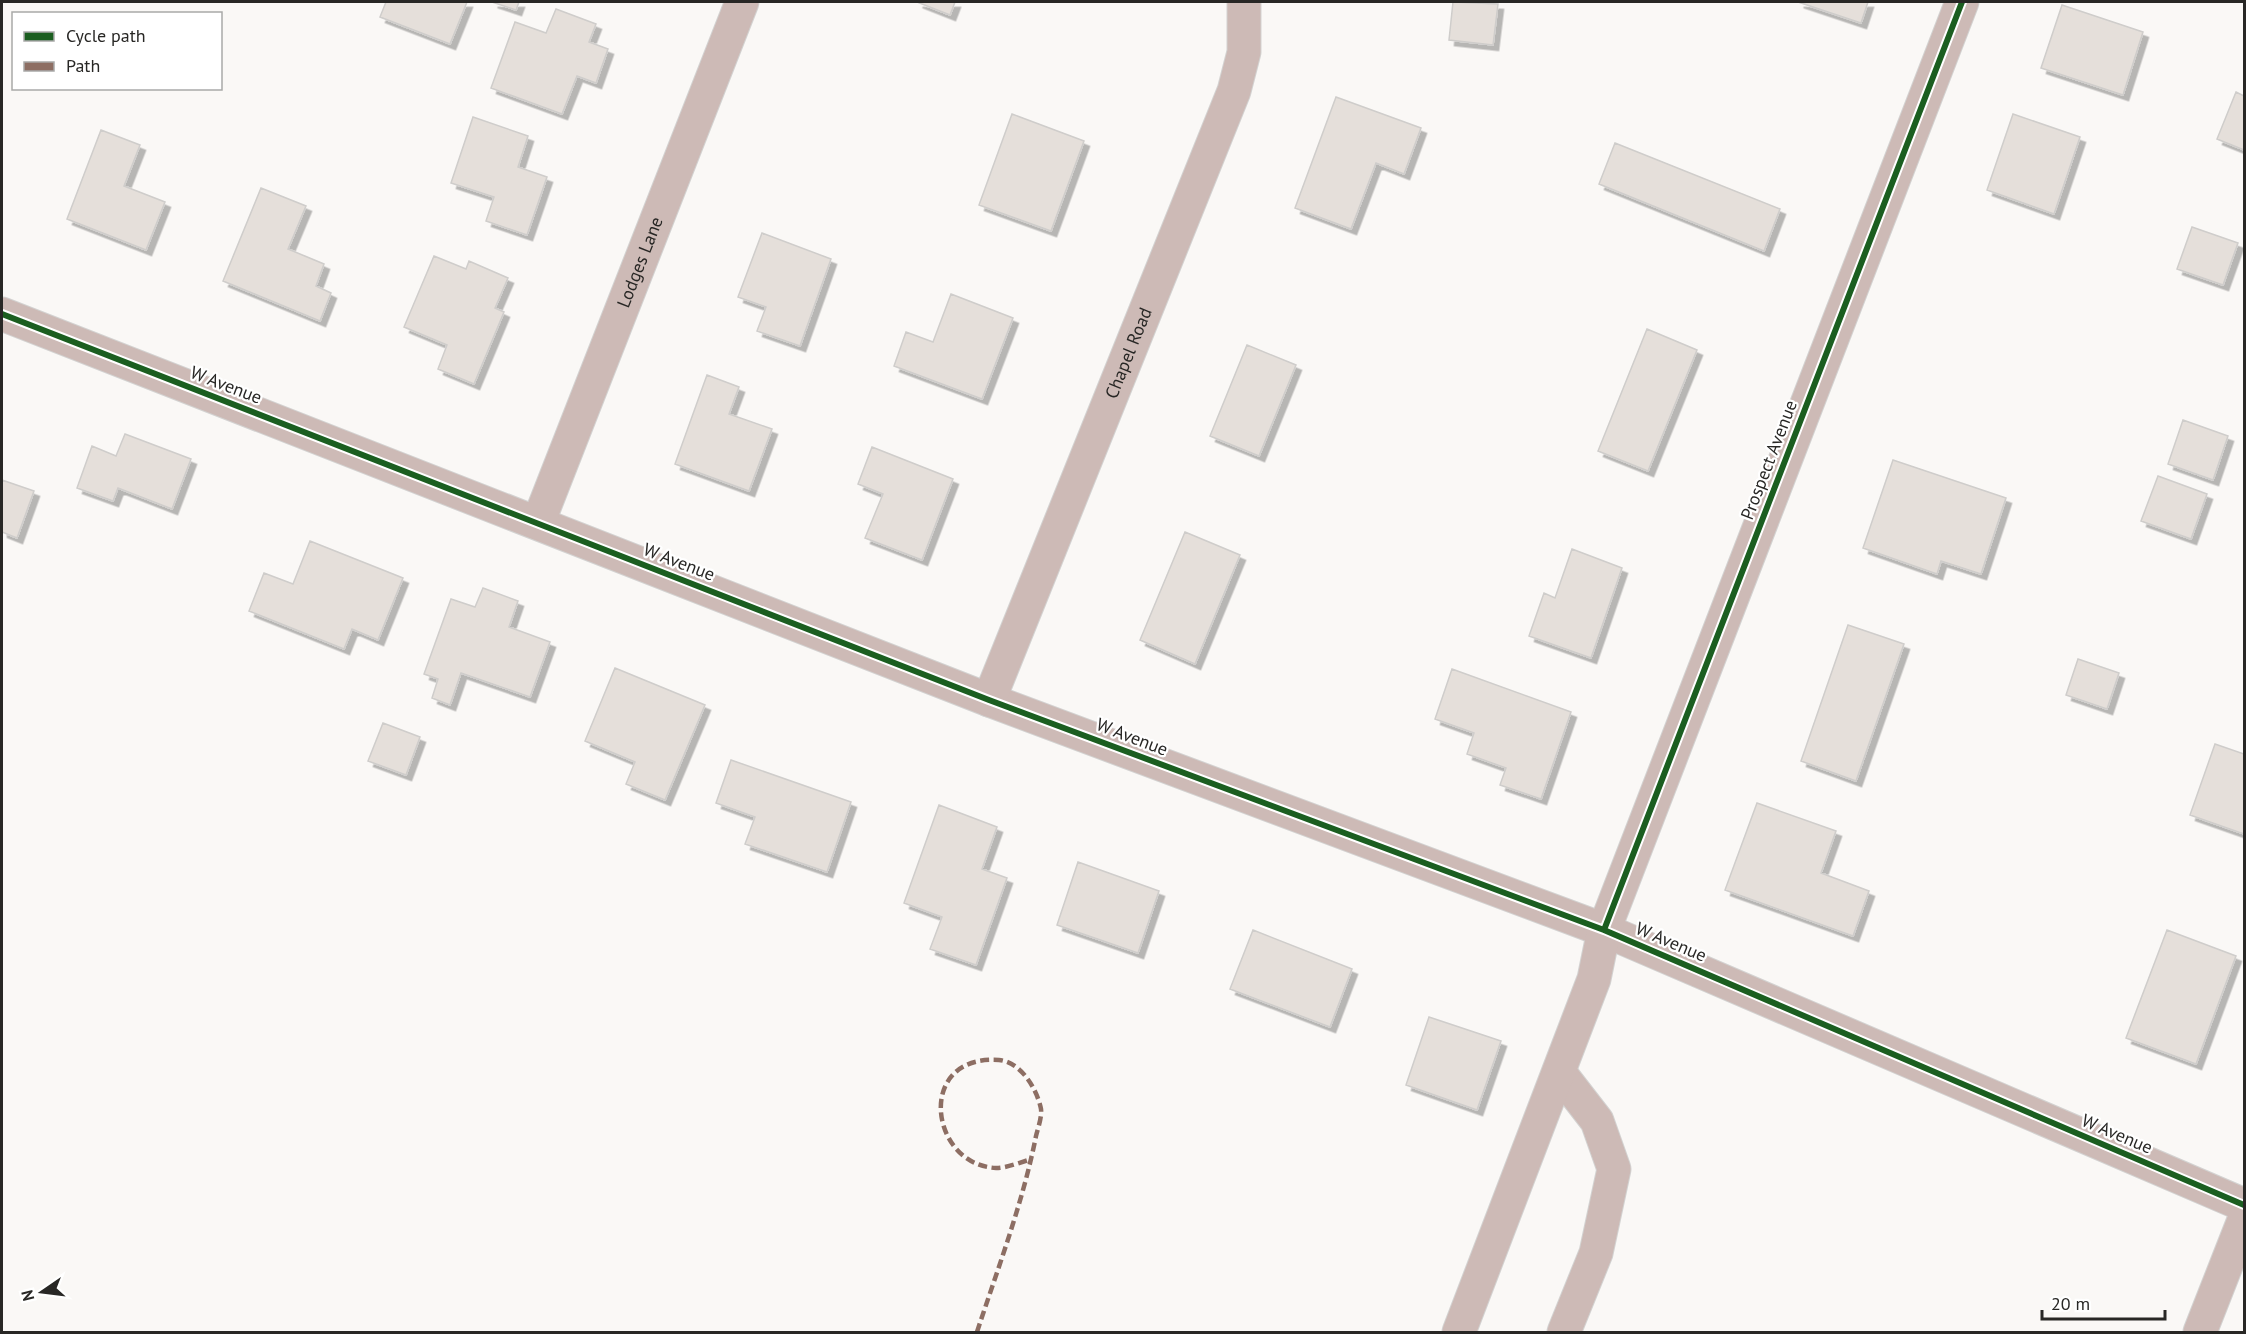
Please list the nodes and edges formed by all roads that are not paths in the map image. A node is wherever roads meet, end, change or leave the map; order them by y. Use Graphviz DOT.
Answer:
graph roads {
  1 [pos="742,2"];
  2 [pos="1245,2"];
  3 [pos="1962,2"];
  4 [pos="2,314"];
  5 [pos="538,523"];
  6 [pos="989,700"];
  7 [pos="1604,930"];
  8 [pos="1559,1072"];
  9 [pos="2244,1205"];
  10 [pos="2244,1220"];
  11 [pos="1459,1332"];
  12 [pos="1564,1332"];
  13 [pos="2200,1332"];
  1 -- 5 [label="street, Lodges Lane"];
  2 -- 6 [label="street, Chapel Road"];
  3 -- 7 [label="street, Prospect Avenue"];
  4 -- 5 [label="street, W Avenue"];
  5 -- 6 [label="street, W Avenue"];
  6 -- 7 [label="street, W Avenue"];
  7 -- 8 [label="street, Prospect Avenue"];
  7 -- 9 [label="street, W Avenue"];
  8 -- 11 [label="street, Prospect Avenue"];
  8 -- 12 [label="street"];
  10 -- 13 [label="street"];
}
